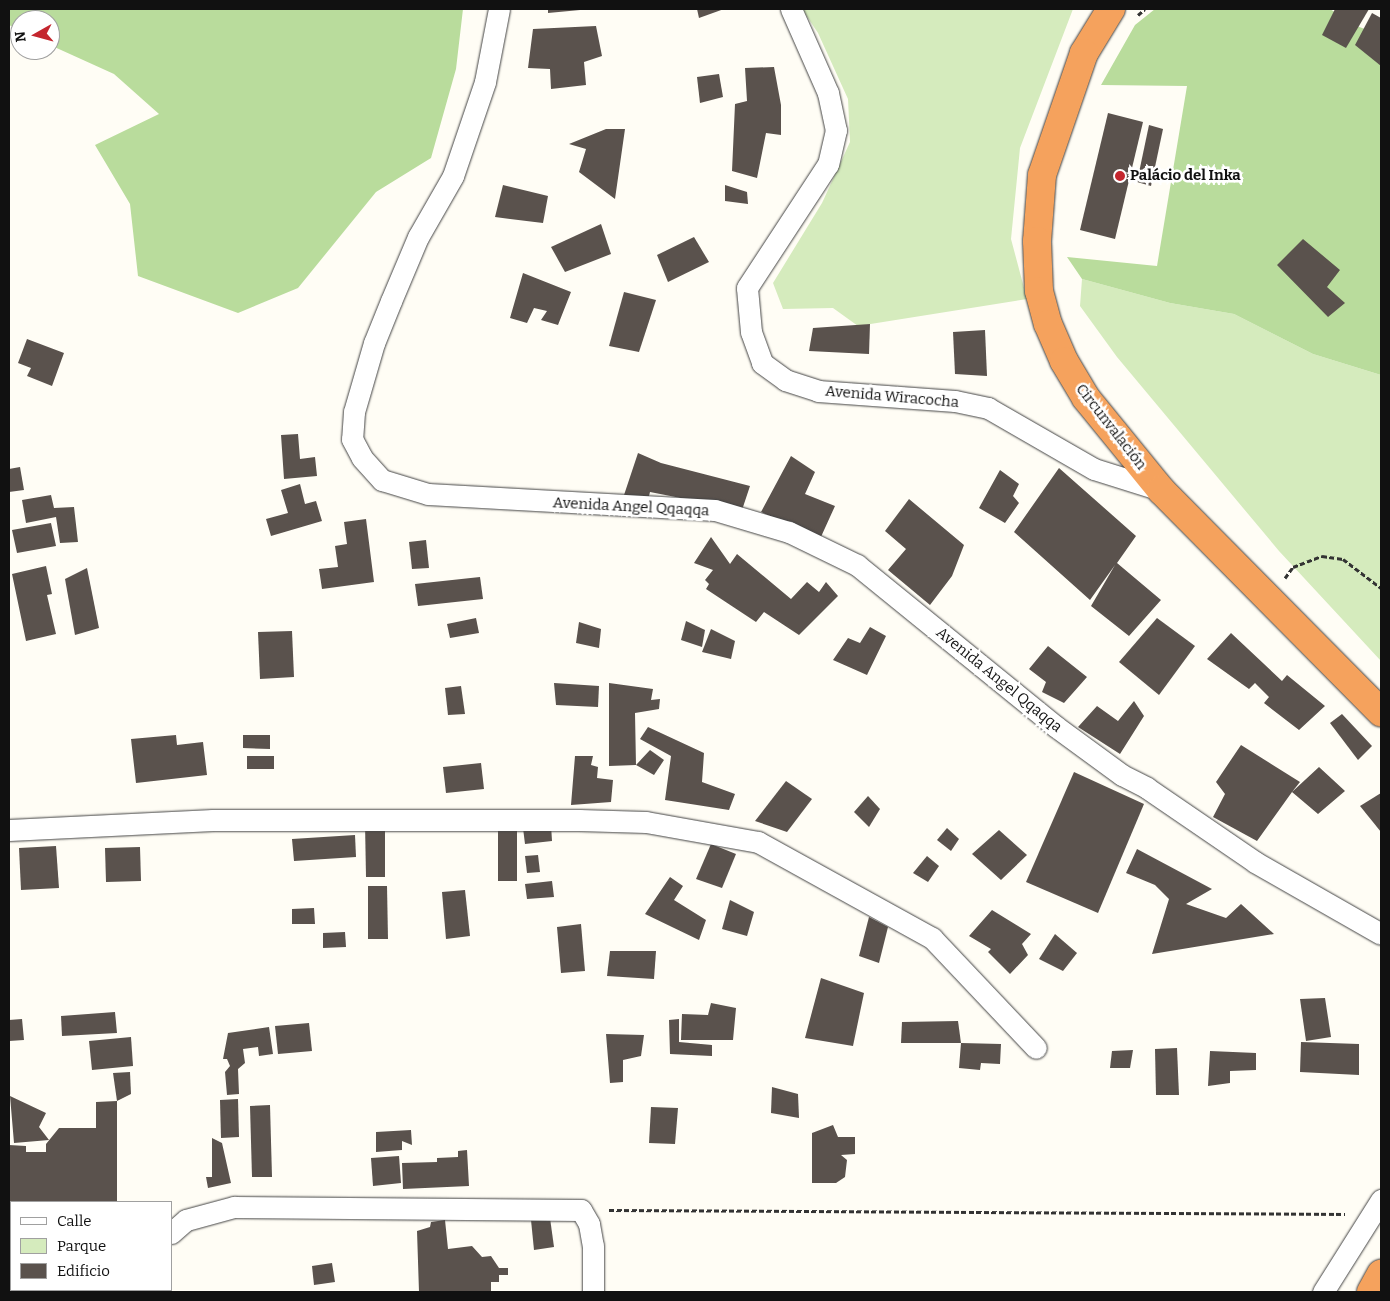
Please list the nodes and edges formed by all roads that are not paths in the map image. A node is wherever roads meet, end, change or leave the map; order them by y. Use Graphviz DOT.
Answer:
graph roads {
  1 [pos="499,9"];
  2 [pos="791,9"];
  3 [pos="1124,12"];
  4 [pos="1161,490"];
  5 [pos="1381,712"];
  6 [pos="9,830"];
  7 [pos="1381,934"];
  8 [pos="1036,1048"];
  9 [pos="1375,1207"];
  10 [pos="172,1232"];
  11 [pos="1381,1274"];
  12 [pos="593,1292"];
  13 [pos="1323,1292"];
  14 [pos="1371,1292"];
  1 -- 7 [label="street, Avenida Angel Qqaqqa"];
  2 -- 4 [label="street, Avenida Wiracocha"];
  3 -- 4 [label="highway, Circunvalación"];
  4 -- 5 [label="highway, Circunvalación"];
  6 -- 8 [label="street"];
  9 -- 13 [label="street"];
  10 -- 12 [label="street"];
  11 -- 14 [label="highway"];
}
